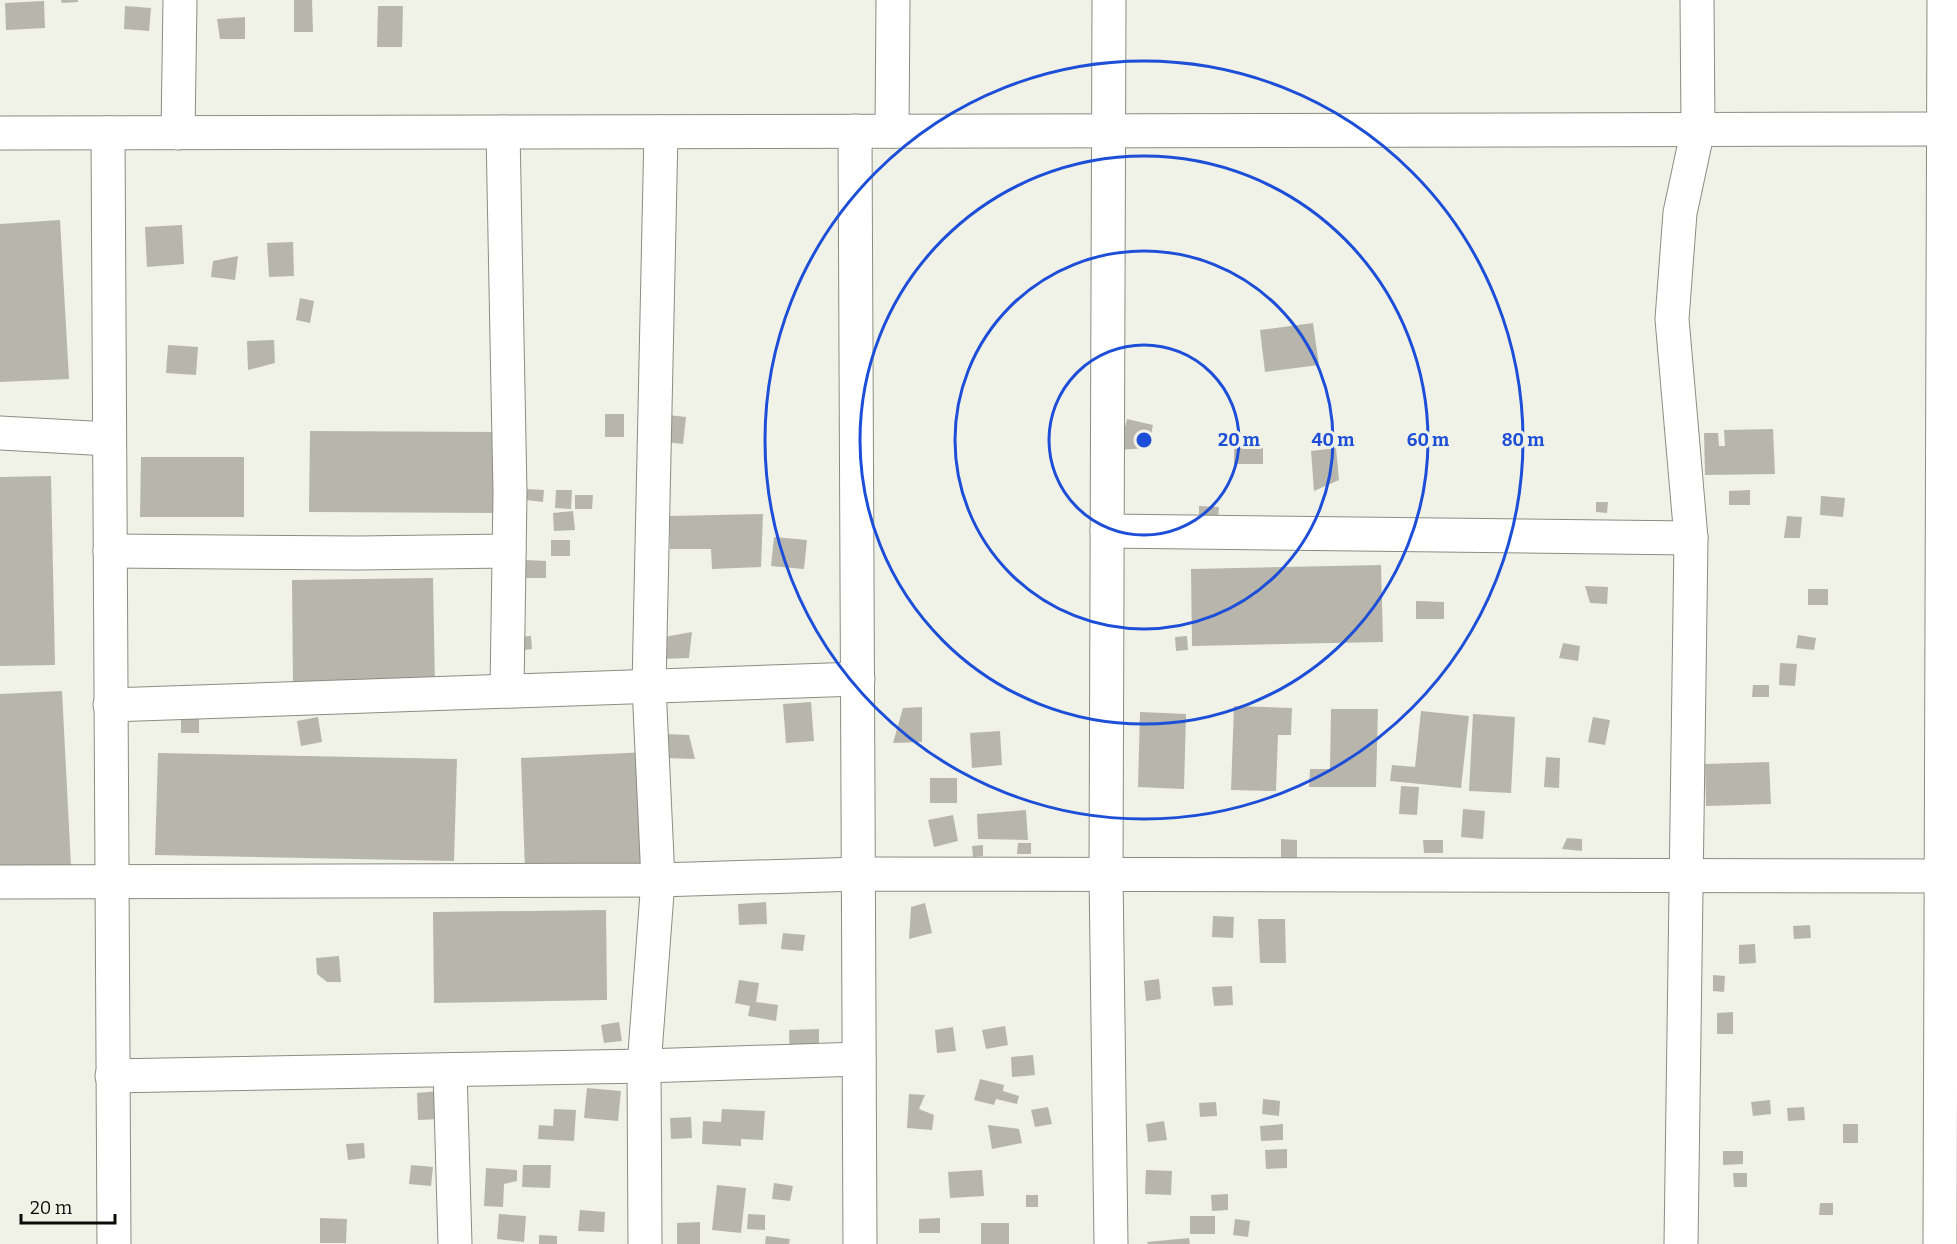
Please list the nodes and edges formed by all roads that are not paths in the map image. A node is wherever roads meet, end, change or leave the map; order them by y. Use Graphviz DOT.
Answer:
graph roads {
  1 [pos="180,0"];
  2 [pos="893,0"];
  3 [pos="1109,0"];
  4 [pos="1697,0"];
  5 [pos="1944,0"];
  6 [pos="1698,129"];
  7 [pos="1951,129"];
  8 [pos="855,131"];
  9 [pos="892,131"];
  10 [pos="1107,131"];
  11 [pos="503,132"];
  12 [pos="661,132"];
  13 [pos="0,133"];
  14 [pos="108,133"];
  15 [pos="178,133"];
  16 [pos="0,433"];
  17 [pos="109,439"];
  18 [pos="1107,531"];
  19 [pos="1691,538"];
  20 [pos="509,550"];
  21 [pos="110,551"];
  22 [pos="858,679"];
  23 [pos="649,686"];
  24 [pos="507,691"];
  25 [pos="110,705"];
  26 [pos="859,874"];
  27 [pos="1106,874"];
  28 [pos="1685,876"];
  29 [pos="1949,876"];
  30 [pos="658,880"];
  31 [pos="111,881"];
  32 [pos="0,882"];
  33 [pos="859,1059"];
  34 [pos="644,1066"];
  35 [pos="450,1070"];
  36 [pos="112,1076"];
  37 [pos="114,1244"];
  38 [pos="455,1244"];
  39 [pos="645,1244"];
  40 [pos="860,1244"];
  41 [pos="1111,1244"];
  42 [pos="1681,1244"];
  43 [pos="1940,1244"];
  1 -- 15 [label="street"];
  2 -- 9 [label="street"];
  3 -- 10 [label="street"];
  4 -- 6 [label="street"];
  5 -- 7 [label="street"];
  6 -- 7 [label="street"];
  6 -- 10 [label="street"];
  6 -- 19 [label="street"];
  7 -- 29 [label="street"];
  8 -- 9 [label="street"];
  8 -- 12 [label="street"];
  8 -- 22 [label="street"];
  9 -- 10 [label="street"];
  10 -- 18 [label="street"];
  11 -- 12 [label="street"];
  11 -- 15 [label="street"];
  11 -- 20 [label="street"];
  12 -- 23 [label="street"];
  13 -- 14 [label="street"];
  14 -- 15 [label="street"];
  14 -- 17 [label="street"];
  16 -- 17 [label="street"];
  17 -- 21 [label="street"];
  18 -- 19 [label="street"];
  18 -- 27 [label="street"];
  19 -- 28 [label="street"];
  20 -- 21 [label="street"];
  20 -- 24 [label="street"];
  21 -- 25 [label="street"];
  22 -- 23 [label="street"];
  22 -- 26 [label="street"];
  23 -- 24 [label="street"];
  23 -- 30 [label="street"];
  24 -- 25 [label="street"];
  25 -- 31 [label="street"];
  26 -- 27 [label="street"];
  26 -- 30 [label="street"];
  26 -- 33 [label="street"];
  27 -- 28 [label="street"];
  27 -- 41 [label="street"];
  28 -- 29 [label="street"];
  28 -- 42 [label="street"];
  29 -- 43 [label="street"];
  30 -- 31 [label="street"];
  30 -- 34 [label="street"];
  31 -- 32 [label="street"];
  31 -- 36 [label="street"];
  33 -- 34 [label="street"];
  33 -- 40 [label="street"];
  34 -- 35 [label="street"];
  34 -- 39 [label="street"];
  35 -- 36 [label="street"];
  35 -- 38 [label="street"];
  36 -- 37 [label="street"];
}
